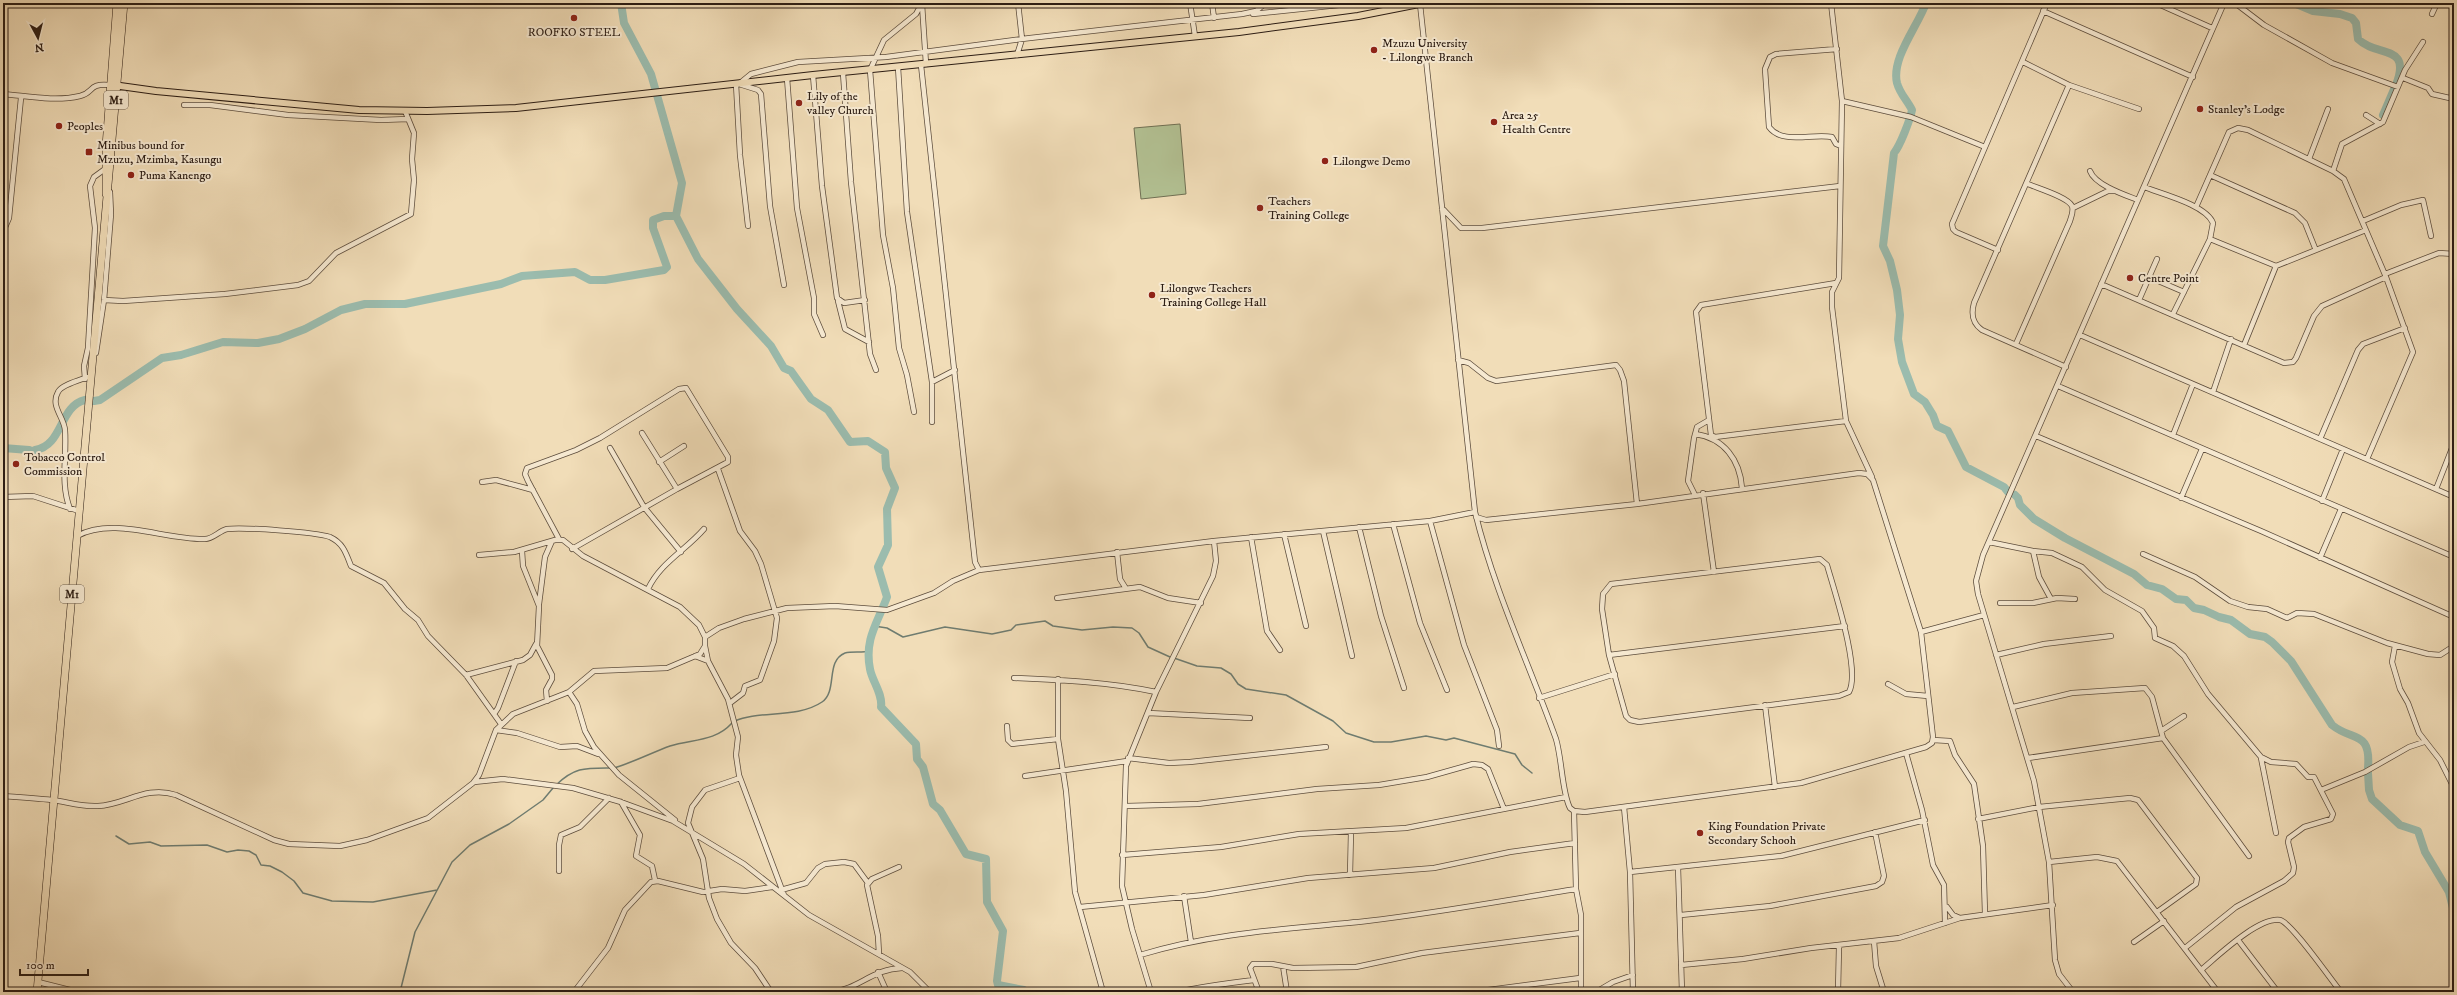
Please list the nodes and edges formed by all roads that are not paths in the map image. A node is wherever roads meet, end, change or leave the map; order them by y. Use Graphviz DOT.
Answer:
graph roads {
  1 [pos="116,3"];
  2 [pos="124,3"];
  3 [pos="922,3"];
  4 [pos="1018,3"];
  5 [pos="1190,3"];
  6 [pos="1212,3"];
  7 [pos="1266,3"];
  8 [pos="1358,3"];
  9 [pos="1831,3"];
  10 [pos="2047,3"];
  11 [pos="2156,3"];
  12 [pos="2224,3"];
  13 [pos="2235,3"];
  14 [pos="2437,3"];
  15 [pos="2454,3"];
  16 [pos="1422,4"];
  17 [pos="2043,11"];
  18 [pos="1242,14"];
  19 [pos="2432,14"];
  20 [pos="1214,18"];
  21 [pos="1194,19"];
  22 [pos="2212,28"];
  23 [pos="1195,36"];
  24 [pos="1022,39"];
  25 [pos="2423,42"];
  26 [pos="1837,49"];
  27 [pos="925,51"];
  28 [pos="1017,55"];
  29 [pos="876,57"];
  30 [pos="2022,62"];
  31 [pos="923,64"];
  32 [pos="898,67"];
  33 [pos="870,70"];
  34 [pos="843,73"];
  35 [pos="813,75"];
  36 [pos="2192,77"];
  37 [pos="787,78"];
  38 [pos="2403,78"];
  39 [pos="738,84"];
  40 [pos="113,85"];
  41 [pos="2069,85"];
  42 [pos="2398,87"];
  43 [pos="3,94"];
  44 [pos="21,98"];
  45 [pos="2454,99"];
  46 [pos="1842,101"];
  47 [pos="184,105"];
  48 [pos="2139,109"];
  49 [pos="2328,109"];
  50 [pos="405,111"];
  51 [pos="2454,112"];
  52 [pos="2366,115"];
  53 [pos="408,119"];
  54 [pos="2380,124"];
  55 [pos="1842,146"];
  56 [pos="1985,147"];
  57 [pos="2309,159"];
  58 [pos="105,169"];
  59 [pos="2090,171"];
  60 [pos="2333,171"];
  61 [pos="2210,175"];
  62 [pos="2028,184"];
  63 [pos="1840,186"];
  64 [pos="2144,187"];
  65 [pos="109,188"];
  66 [pos="2115,191"];
  67 [pos="106,196"];
  68 [pos="2138,200"];
  69 [pos="2196,207"];
  70 [pos="1442,208"];
  71 [pos="2072,208"];
  72 [pos="2363,221"];
  73 [pos="748,226"];
  74 [pos="2366,230"];
  75 [pos="3,232"];
  76 [pos="2431,236"];
  77 [pos="2210,239"];
  78 [pos="2315,248"];
  79 [pos="1998,250"];
  80 [pos="2454,254"];
  81 [pos="2157,259"];
  82 [pos="2276,266"];
  83 [pos="2150,276"];
  84 [pos="2385,276"];
  85 [pos="1836,283"];
  86 [pos="2101,284"];
  87 [pos="784,285"];
  88 [pos="2184,292"];
  89 [pos="104,300"];
  90 [pos="865,300"];
  91 [pos="2139,300"];
  92 [pos="838,301"];
  93 [pos="2173,314"];
  94 [pos="2405,328"];
  95 [pos="823,335"];
  96 [pos="2080,335"];
  97 [pos="2231,339"];
  98 [pos="869,342"];
  99 [pos="2016,344"];
  100 [pos="2244,345"];
  101 [pos="1458,360"];
  102 [pos="93,363"];
  103 [pos="2066,367"];
  104 [pos="876,370"];
  105 [pos="955,370"];
  106 [pos="88,377"];
  107 [pos="932,382"];
  108 [pos="2193,384"];
  109 [pos="2058,386"];
  110 [pos="2213,392"];
  111 [pos="914,412"];
  112 [pos="1709,420"];
  113 [pos="1846,420"];
  114 [pos="932,422"];
  115 [pos="642,433"];
  116 [pos="1695,434"];
  117 [pos="2173,435"];
  118 [pos="2036,436"];
  119 [pos="2320,439"];
  120 [pos="2454,443"];
  121 [pos="684,446"];
  122 [pos="610,448"];
  123 [pos="2202,449"];
  124 [pos="2343,449"];
  125 [pos="2367,459"];
  126 [pos="658,462"];
  127 [pos="718,469"];
  128 [pos="1873,480"];
  129 [pos="482,482"];
  130 [pos="1742,488"];
  131 [pos="677,489"];
  132 [pos="2436,489"];
  133 [pos="533,490"];
  134 [pos="1703,493"];
  135 [pos="1695,495"];
  136 [pos="3,497"];
  137 [pos="2454,497"];
  138 [pos="2181,498"];
  139 [pos="2322,501"];
  140 [pos="1637,504"];
  141 [pos="644,507"];
  142 [pos="70,509"];
  143 [pos="2341,509"];
  144 [pos="79,511"];
  145 [pos="1476,515"];
  146 [pos="1430,521"];
  147 [pos="1393,524"];
  148 [pos="1359,527"];
  149 [pos="704,530"];
  150 [pos="1323,531"];
  151 [pos="1284,534"];
  152 [pos="77,536"];
  153 [pos="1251,537"];
  154 [pos="560,539"];
  155 [pos="552,541"];
  156 [pos="1214,541"];
  157 [pos="1989,542"];
  158 [pos="572,549"];
  159 [pos="522,550"];
  160 [pos="2033,551"];
  161 [pos="681,552"];
  162 [pos="1117,552"];
  163 [pos="2143,554"];
  164 [pos="479,555"];
  165 [pos="2454,557"];
  166 [pos="2320,558"];
  167 [pos="979,570"];
  168 [pos="1714,572"];
  169 [pos="1125,587"];
  170 [pos="648,589"];
  171 [pos="1057,598"];
  172 [pos="2051,599"];
  173 [pos="2076,599"];
  174 [pos="1201,602"];
  175 [pos="2000,603"];
  176 [pos="539,606"];
  177 [pos="774,611"];
  178 [pos="1984,615"];
  179 [pos="2454,617"];
  180 [pos="1306,626"];
  181 [pos="1845,626"];
  182 [pos="1921,632"];
  183 [pos="2111,636"];
  184 [pos="705,637"];
  185 [pos="537,642"];
  186 [pos="705,646"];
  187 [pos="2395,646"];
  188 [pos="2454,646"];
  189 [pos="1280,650"];
  190 [pos="1609,655"];
  191 [pos="1996,655"];
  192 [pos="695,656"];
  193 [pos="1352,656"];
  194 [pos="516,661"];
  195 [pos="708,662"];
  196 [pos="1614,674"];
  197 [pos="466,675"];
  198 [pos="1014,678"];
  199 [pos="1058,679"];
  200 [pos="1888,684"];
  201 [pos="1404,688"];
  202 [pos="1447,690"];
  203 [pos="569,692"];
  204 [pos="1156,692"];
  205 [pos="1928,696"];
  206 [pos="1539,698"];
  207 [pos="547,701"];
  208 [pos="730,703"];
  209 [pos="1765,705"];
  210 [pos="2013,707"];
  211 [pos="1148,713"];
  212 [pos="494,714"];
  213 [pos="2184,716"];
  214 [pos="1250,718"];
  215 [pos="501,724"];
  216 [pos="1008,726"];
  217 [pos="496,730"];
  218 [pos="2162,731"];
  219 [pos="2163,738"];
  220 [pos="1058,739"];
  221 [pos="1933,740"];
  222 [pos="2424,742"];
  223 [pos="1499,746"];
  224 [pos="1326,747"];
  225 [pos="1906,753"];
  226 [pos="600,755"];
  227 [pos="2261,757"];
  228 [pos="2028,758"];
  229 [pos="1128,760"];
  230 [pos="1063,771"];
  231 [pos="1025,776"];
  232 [pos="740,778"];
  233 [pos="473,783"];
  234 [pos="1776,787"];
  235 [pos="2454,788"];
  236 [pos="2321,790"];
  237 [pos="3,796"];
  238 [pos="1566,797"];
  239 [pos="609,798"];
  240 [pos="54,801"];
  241 [pos="621,802"];
  242 [pos="1126,806"];
  243 [pos="1624,807"];
  244 [pos="2039,807"];
  245 [pos="1504,809"];
  246 [pos="1574,811"];
  247 [pos="1978,819"];
  248 [pos="1925,820"];
  249 [pos="679,824"];
  250 [pos="691,832"];
  251 [pos="1351,832"];
  252 [pos="1875,832"];
  253 [pos="2276,832"];
  254 [pos="1575,843"];
  255 [pos="1122,855"];
  256 [pos="2248,856"];
  257 [pos="2049,862"];
  258 [pos="899,867"];
  259 [pos="1678,867"];
  260 [pos="559,871"];
  261 [pos="1630,872"];
  262 [pos="1350,875"];
  263 [pos="655,880"];
  264 [pos="868,883"];
  265 [pos="772,887"];
  266 [pos="1576,889"];
  267 [pos="781,890"];
  268 [pos="708,892"];
  269 [pos="785,896"];
  270 [pos="1184,896"];
  271 [pos="1125,903"];
  272 [pos="1945,904"];
  273 [pos="2053,906"];
  274 [pos="1080,907"];
  275 [pos="2157,912"];
  276 [pos="1985,914"];
  277 [pos="1681,915"];
  278 [pos="1960,918"];
  279 [pos="2164,921"];
  280 [pos="1945,923"];
  281 [pos="1580,933"];
  282 [pos="2238,940"];
  283 [pos="1874,941"];
  284 [pos="1191,942"];
  285 [pos="2134,942"];
  286 [pos="1839,946"];
  287 [pos="2185,948"];
  288 [pos="879,954"];
  289 [pos="1140,955"];
  290 [pos="1681,965"];
  291 [pos="1283,966"];
  292 [pos="903,968"];
  293 [pos="2201,970"];
  294 [pos="878,972"];
  295 [pos="1633,975"];
  296 [pos="1580,978"];
  297 [pos="1254,980"];
  298 [pos="38,982"];
  299 [pos="2215,991"];
  300 [pos="37,992"];
  301 [pos="78,992"];
  302 [pos="574,992"];
  303 [pos="771,992"];
  304 [pos="832,992"];
  305 [pos="887,992"];
  306 [pos="930,992"];
  307 [pos="1103,992"];
  308 [pos="1151,992"];
  309 [pos="1178,992"];
  310 [pos="1258,992"];
  311 [pos="1286,992"];
  312 [pos="1473,992"];
  313 [pos="1581,992"];
  314 [pos="1596,992"];
  315 [pos="1633,992"];
  316 [pos="1682,992"];
  317 [pos="1838,992"];
  318 [pos="1884,992"];
  319 [pos="2073,992"];
  320 [pos="2278,992"];
  321 [pos="2341,992"];
  1 -- 40 [label="highway, M1"];
  2 -- 40 [label="highway, M1"];
  3 -- 27 [label="street"];
  3 -- 29 [label="street"];
  4 -- 24 [label="street"];
  5 -- 21 [label="street"];
  6 -- 20 [label="street"];
  7 -- 18 [label="street"];
  8 -- 18 [label="street"];
  9 -- 26 [label="street"];
  10 -- 17 [label="street"];
  11 -- 22 [label="street"];
  12 -- 22 [label="street"];
  13 -- 42 [label="street"];
  14 -- 19 [label="street"];
  15 -- 45 [label="street"];
  16 -- 23 [label="main road"];
  16 -- 70 [label="street"];
  17 -- 30 [label="street"];
  17 -- 36 [label="street"];
  18 -- 20 [label="street"];
  20 -- 21 [label="street"];
  21 -- 23 [label="street"];
  21 -- 24 [label="street"];
  22 -- 36 [label="street"];
  23 -- 28 [label="main road"];
  24 -- 27 [label="street"];
  24 -- 28 [label="street"];
  25 -- 38 [label="street"];
  26 -- 46 [label="street"];
  26 -- 55 [label="street"];
  27 -- 29 [label="street"];
  27 -- 31 [label="street"];
  28 -- 31 [label="main road"];
  29 -- 33 [label="street"];
  29 -- 39 [label="street"];
  30 -- 41 [label="street"];
  30 -- 56 [label="street"];
  31 -- 32 [label="main road"];
  31 -- 105 [label="street"];
  32 -- 33 [label="main road"];
  32 -- 107 [label="street"];
  33 -- 34 [label="main road"];
  33 -- 111 [label="street"];
  34 -- 35 [label="main road"];
  34 -- 90 [label="street"];
  35 -- 37 [label="main road"];
  35 -- 92 [label="street"];
  36 -- 64 [label="street"];
  37 -- 39 [label="main road"];
  37 -- 95 [label="street"];
  38 -- 42 [label="street"];
  38 -- 45 [label="street"];
  39 -- 50 [label="main road"];
  39 -- 73 [label="street"];
  39 -- 87 [label="street"];
  40 -- 44 [label="street"];
  40 -- 50 [label="main road"];
  40 -- 58 [label="highway, M1"];
  40 -- 65 [label="highway, M1"];
  41 -- 48 [label="street"];
  41 -- 62 [label="street"];
  42 -- 54 [label="street"];
  43 -- 44 [label="street"];
  44 -- 75 [label="street"];
  45 -- 51 [label="street"];
  46 -- 55 [label="street"];
  46 -- 56 [label="street"];
  47 -- 53 [label="street"];
  49 -- 57 [label="street"];
  50 -- 53 [label="street"];
  52 -- 54 [label="street"];
  53 -- 89 [label="street"];
  54 -- 60 [label="street"];
  55 -- 63 [label="street"];
  56 -- 79 [label="street"];
  57 -- 60 [label="street"];
  57 -- 61 [label="street"];
  58 -- 67 [label="highway, M1"];
  58 -- 106 [label="street"];
  59 -- 66 [label="street"];
  60 -- 72 [label="street"];
  61 -- 69 [label="street"];
  61 -- 78 [label="street"];
  62 -- 71 [label="street"];
  62 -- 79 [label="street"];
  63 -- 70 [label="street"];
  63 -- 85 [label="street"];
  64 -- 68 [label="street"];
  64 -- 69 [label="street"];
  65 -- 67 [label="highway, M1"];
  65 -- 89 [label="street"];
  66 -- 68 [label="street"];
  66 -- 71 [label="street"];
  67 -- 102 [label="highway, M1"];
  68 -- 86 [label="street"];
  69 -- 77 [label="street"];
  70 -- 101 [label="street"];
  71 -- 99 [label="street"];
  72 -- 74 [label="street"];
  72 -- 76 [label="street"];
  74 -- 78 [label="street"];
  74 -- 84 [label="street"];
  77 -- 82 [label="street"];
  77 -- 88 [label="street"];
  78 -- 82 [label="street"];
  79 -- 99 [label="street"];
  80 -- 84 [label="street"];
  81 -- 83 [label="street"];
  82 -- 100 [label="street"];
  83 -- 88 [label="street"];
  83 -- 91 [label="street"];
  84 -- 94 [label="street"];
  84 -- 100 [label="street"];
  85 -- 112 [label="street"];
  85 -- 113 [label="street"];
  86 -- 91 [label="street"];
  86 -- 96 [label="street"];
  88 -- 93 [label="street"];
  89 -- 102 [label="street"];
  90 -- 92 [label="street"];
  90 -- 98 [label="street"];
  91 -- 93 [label="street"];
  92 -- 98 [label="street"];
  93 -- 97 [label="street"];
  94 -- 119 [label="street"];
  94 -- 125 [label="street"];
  96 -- 103 [label="street"];
  96 -- 108 [label="street"];
  97 -- 100 [label="street"];
  97 -- 110 [label="street"];
  98 -- 104 [label="street"];
  99 -- 103 [label="street"];
  101 -- 140 [label="street"];
  101 -- 145 [label="street"];
  102 -- 106 [label="highway, M1"];
  103 -- 109 [label="street"];
  105 -- 107 [label="street"];
  105 -- 167 [label="street"];
  106 -- 142 [label="street"];
  106 -- 144 [label="highway, M1"];
  107 -- 114 [label="street"];
  108 -- 110 [label="street"];
  108 -- 117 [label="street"];
  109 -- 117 [label="street"];
  109 -- 118 [label="street"];
  110 -- 119 [label="street"];
  112 -- 113 [label="street"];
  112 -- 116 [label="street"];
  113 -- 128 [label="street"];
  115 -- 126 [label="street"];
  116 -- 130 [label="street"];
  116 -- 135 [label="street"];
  117 -- 123 [label="street"];
  118 -- 138 [label="street"];
  118 -- 157 [label="street"];
  119 -- 124 [label="street"];
  120 -- 132 [label="street"];
  121 -- 126 [label="street"];
  122 -- 141 [label="street"];
  123 -- 138 [label="street"];
  123 -- 139 [label="street"];
  124 -- 125 [label="street"];
  124 -- 139 [label="street"];
  125 -- 132 [label="street"];
  126 -- 131 [label="street"];
  127 -- 131 [label="street"];
  127 -- 133 [label="street"];
  127 -- 177 [label="street"];
  128 -- 130 [label="street"];
  128 -- 182 [label="street"];
  129 -- 133 [label="street"];
  130 -- 134 [label="street"];
  131 -- 141 [label="street"];
  132 -- 137 [label="street"];
  133 -- 154 [label="street"];
  134 -- 135 [label="street"];
  134 -- 168 [label="street"];
  135 -- 140 [label="street"];
  136 -- 142 [label="street"];
  138 -- 166 [label="street"];
  139 -- 143 [label="street"];
  140 -- 145 [label="street"];
  141 -- 158 [label="street"];
  141 -- 161 [label="street"];
  142 -- 144 [label="street"];
  143 -- 165 [label="street"];
  143 -- 166 [label="street"];
  144 -- 152 [label="highway, M1"];
  145 -- 146 [label="street"];
  145 -- 206 [label="street"];
  146 -- 147 [label="street"];
  146 -- 223 [label="street"];
  147 -- 148 [label="street"];
  147 -- 202 [label="street"];
  148 -- 150 [label="street"];
  148 -- 201 [label="street"];
  149 -- 161 [label="street"];
  150 -- 151 [label="street"];
  150 -- 193 [label="street"];
  151 -- 153 [label="street"];
  151 -- 180 [label="street"];
  152 -- 197 [label="street"];
  152 -- 240 [label="highway, M1"];
  153 -- 156 [label="street"];
  153 -- 189 [label="street"];
  154 -- 155 [label="street"];
  154 -- 158 [label="street"];
  155 -- 159 [label="street"];
  155 -- 176 [label="street"];
  156 -- 162 [label="street"];
  156 -- 174 [label="street"];
  157 -- 160 [label="street"];
  157 -- 178 [label="street"];
  158 -- 170 [label="street"];
  159 -- 164 [label="street"];
  159 -- 176 [label="street"];
  160 -- 172 [label="street"];
  160 -- 227 [label="street"];
  161 -- 170 [label="street"];
  162 -- 167 [label="street"];
  162 -- 169 [label="street"];
  163 -- 187 [label="street"];
  166 -- 179 [label="street"];
  167 -- 177 [label="street"];
  168 -- 181 [label="street"];
  168 -- 190 [label="street"];
  169 -- 171 [label="street"];
  169 -- 174 [label="street"];
  170 -- 184 [label="street"];
  172 -- 173 [label="street"];
  172 -- 175 [label="street"];
  174 -- 204 [label="street"];
  176 -- 185 [label="street"];
  177 -- 184 [label="street"];
  177 -- 208 [label="street"];
  178 -- 182 [label="street"];
  178 -- 191 [label="street"];
  181 -- 190 [label="street"];
  181 -- 209 [label="street"];
  182 -- 205 [label="street"];
  183 -- 191 [label="street"];
  184 -- 186 [label="street"];
  185 -- 194 [label="street"];
  185 -- 207 [label="street"];
  186 -- 192 [label="street"];
  186 -- 195 [label="street"];
  187 -- 188 [label="street"];
  187 -- 222 [label="street"];
  190 -- 196 [label="street"];
  191 -- 210 [label="street"];
  192 -- 195 [label="street"];
  192 -- 203 [label="street"];
  194 -- 197 [label="street"];
  194 -- 212 [label="street"];
  195 -- 208 [label="street"];
  196 -- 206 [label="street"];
  196 -- 209 [label="street"];
  197 -- 212 [label="street"];
  198 -- 199 [label="street"];
  199 -- 204 [label="street"];
  199 -- 220 [label="street"];
  200 -- 205 [label="street"];
  203 -- 207 [label="street"];
  203 -- 226 [label="street"];
  204 -- 211 [label="street"];
  205 -- 221 [label="street"];
  206 -- 238 [label="street"];
  207 -- 215 [label="street"];
  208 -- 232 [label="street"];
  209 -- 234 [label="street"];
  210 -- 218 [label="street"];
  210 -- 228 [label="street"];
  211 -- 214 [label="street"];
  211 -- 229 [label="street"];
  212 -- 215 [label="street"];
  213 -- 218 [label="street"];
  215 -- 217 [label="street"];
  216 -- 220 [label="street"];
  217 -- 226 [label="street"];
  217 -- 233 [label="street"];
  218 -- 219 [label="street"];
  219 -- 228 [label="street"];
  219 -- 256 [label="street"];
  220 -- 230 [label="street"];
  221 -- 225 [label="street"];
  221 -- 247 [label="street"];
  222 -- 235 [label="street"];
  222 -- 236 [label="street"];
  224 -- 229 [label="street"];
  225 -- 234 [label="street"];
  225 -- 248 [label="street"];
  226 -- 249 [label="street"];
  227 -- 236 [label="street"];
  227 -- 253 [label="street"];
  228 -- 244 [label="street"];
  229 -- 230 [label="street"];
  229 -- 242 [label="street"];
  230 -- 231 [label="street"];
  230 -- 274 [label="street"];
  232 -- 250 [label="street"];
  232 -- 267 [label="street"];
  233 -- 239 [label="street"];
  233 -- 240 [label="street"];
  234 -- 243 [label="street"];
  236 -- 287 [label="street"];
  237 -- 240 [label="street"];
  238 -- 245 [label="street"];
  238 -- 246 [label="street"];
  239 -- 241 [label="street"];
  239 -- 260 [label="street"];
  240 -- 298 [label="highway, M1"];
  241 -- 249 [label="street"];
  241 -- 263 [label="street"];
  242 -- 245 [label="street"];
  242 -- 255 [label="street"];
  243 -- 246 [label="street"];
  243 -- 261 [label="street"];
  244 -- 247 [label="street"];
  244 -- 257 [label="street"];
  244 -- 275 [label="street"];
  245 -- 251 [label="street"];
  246 -- 254 [label="street"];
  247 -- 276 [label="street"];
  248 -- 252 [label="street"];
  248 -- 272 [label="street"];
  249 -- 250 [label="street"];
  250 -- 265 [label="street"];
  250 -- 268 [label="street"];
  251 -- 255 [label="street"];
  251 -- 262 [label="street"];
  252 -- 259 [label="street"];
  252 -- 277 [label="street"];
  254 -- 262 [label="street"];
  254 -- 266 [label="street"];
  255 -- 271 [label="street"];
  257 -- 273 [label="street"];
  257 -- 275 [label="street"];
  258 -- 264 [label="street"];
  259 -- 261 [label="street"];
  259 -- 277 [label="street"];
  261 -- 295 [label="street"];
  262 -- 270 [label="street"];
  263 -- 268 [label="street"];
  263 -- 302 [label="street"];
  264 -- 267 [label="street"];
  264 -- 288 [label="street"];
  265 -- 268 [label="street"];
  265 -- 269 [label="street"];
  266 -- 281 [label="street"];
  266 -- 284 [label="street"];
  267 -- 269 [label="street"];
  268 -- 303 [label="street"];
  269 -- 288 [label="street"];
  270 -- 271 [label="street"];
  270 -- 284 [label="street"];
  271 -- 274 [label="street"];
  271 -- 289 [label="street"];
  272 -- 278 [label="street"];
  272 -- 280 [label="street"];
  273 -- 276 [label="street"];
  273 -- 319 [label="street"];
  274 -- 307 [label="street"];
  275 -- 279 [label="street"];
  276 -- 278 [label="street"];
  277 -- 290 [label="street"];
  278 -- 280 [label="street"];
  279 -- 285 [label="street"];
  279 -- 287 [label="street"];
  280 -- 283 [label="street"];
  281 -- 291 [label="street"];
  281 -- 296 [label="street"];
  282 -- 293 [label="street"];
  282 -- 320 [label="street"];
  282 -- 321 [label="street"];
  283 -- 286 [label="street"];
  283 -- 318 [label="street"];
  284 -- 289 [label="street"];
  286 -- 290 [label="street"];
  286 -- 317 [label="street"];
  287 -- 293 [label="street"];
  288 -- 292 [label="street"];
  289 -- 308 [label="street"];
  290 -- 316 [label="street"];
  291 -- 297 [label="street"];
  291 -- 311 [label="street"];
  292 -- 294 [label="street"];
  292 -- 306 [label="street"];
  293 -- 299 [label="street"];
  294 -- 304 [label="street"];
  294 -- 305 [label="street"];
  295 -- 314 [label="street"];
  295 -- 315 [label="street"];
  296 -- 312 [label="street"];
  296 -- 313 [label="street"];
  297 -- 309 [label="street"];
  297 -- 310 [label="street"];
  298 -- 300 [label="highway, M1"];
  298 -- 301 [label="street"];
}
